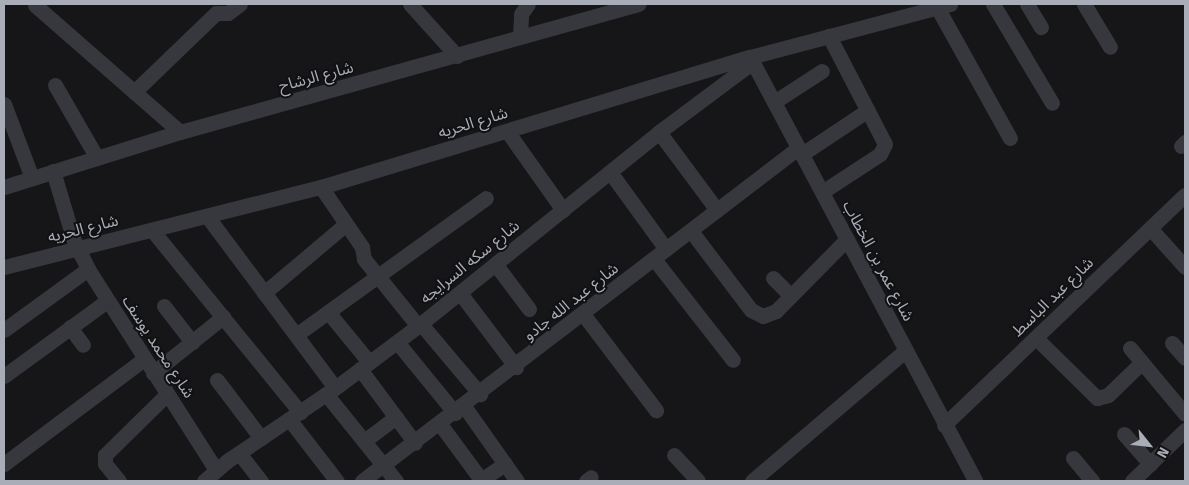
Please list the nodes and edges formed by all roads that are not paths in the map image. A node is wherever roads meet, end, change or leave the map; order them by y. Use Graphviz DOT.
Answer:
graph roads {
  1 [pos="240,4"];
  2 [pos="410,4"];
  3 [pos="528,4"];
  4 [pos="638,4"];
  5 [pos="992,4"];
  6 [pos="1028,4"];
  7 [pos="1084,4"];
  8 [pos="35,5"];
  9 [pos="944,5"];
  10 [pos="213,8"];
  11 [pos="1041,27"];
  12 [pos="520,36"];
  13 [pos="829,36"];
  14 [pos="1110,47"];
  15 [pos="457,56"];
  16 [pos="752,60"];
  17 [pos="822,71"];
  18 [pos="55,85"];
  19 [pos="134,92"];
  20 [pos="774,102"];
  21 [pos="1052,103"];
  22 [pos="4,104"];
  23 [pos="868,110"];
  24 [pos="507,130"];
  25 [pos="180,132"];
  26 [pos="659,132"];
  27 [pos="1010,138"];
  28 [pos="800,151"];
  29 [pos="98,158"];
  30 [pos="53,171"];
  31 [pos="610,172"];
  32 [pos="32,178"];
  33 [pos="4,187"];
  34 [pos="321,187"];
  35 [pos="822,192"];
  36 [pos="1185,194"];
  37 [pos="486,198"];
  38 [pos="563,210"];
  39 [pos="717,210"];
  40 [pos="208,216"];
  41 [pos="346,224"];
  42 [pos="1150,228"];
  43 [pos="152,230"];
  44 [pos="691,230"];
  45 [pos="847,239"];
  46 [pos="75,245"];
  47 [pos="666,249"];
  48 [pos="654,259"];
  49 [pos="496,264"];
  50 [pos="4,267"];
  51 [pos="1185,267"];
  52 [pos="88,269"];
  53 [pos="376,276"];
  54 [pos="773,278"];
  55 [pos="264,293"];
  56 [pos="460,293"];
  57 [pos="791,296"];
  58 [pos="107,301"];
  59 [pos="164,306"];
  60 [pos="530,309"];
  61 [pos="328,312"];
  62 [pos="583,314"];
  63 [pos="223,317"];
  64 [pos="419,325"];
  65 [pos="70,327"];
  66 [pos="4,330"];
  67 [pos="296,335"];
  68 [pos="1036,338"];
  69 [pos="192,342"];
  70 [pos="397,342"];
  71 [pos="1172,343"];
  72 [pos="83,345"];
  73 [pos="1130,348"];
  74 [pos="905,351"];
  75 [pos="1185,358"];
  76 [pos="144,359"];
  77 [pos="733,360"];
  78 [pos="1142,362"];
  79 [pos="365,366"];
  80 [pos="516,366"];
  81 [pos="153,373"];
  82 [pos="4,376"];
  83 [pos="216,380"];
  84 [pos="331,391"];
  85 [pos="167,394"];
  86 [pos="480,394"];
  87 [pos="460,410"];
  88 [pos="656,410"];
  89 [pos="1185,414"];
  90 [pos="295,415"];
  91 [pos="396,417"];
  92 [pos="440,424"];
  93 [pos="944,425"];
  94 [pos="1185,430"];
  95 [pos="1124,434"];
  96 [pos="261,438"];
  97 [pos="364,441"];
  98 [pos="415,443"];
  99 [pos="239,453"];
  100 [pos="674,455"];
  101 [pos="1073,458"];
  102 [pos="4,464"];
  103 [pos="504,464"];
  104 [pos="1150,464"];
  105 [pos="383,466"];
  106 [pos="216,470"];
  107 [pos="481,480"];
  108 [pos="119,481"];
  109 [pos="204,481"];
  110 [pos="261,481"];
  111 [pos="337,481"];
  112 [pos="362,481"];
  113 [pos="396,481"];
  114 [pos="517,481"];
  115 [pos="698,481"];
  116 [pos="752,481"];
  117 [pos="975,481"];
  118 [pos="1092,481"];
  119 [pos="1132,481"];
  1 -- 10 [label="street"];
  2 -- 15 [label="street"];
  3 -- 12 [label="street"];
  4 -- 12 [label="street, شارع الرشاح"];
  5 -- 21 [label="street"];
  6 -- 11 [label="street"];
  7 -- 14 [label="street"];
  8 -- 19 [label="street"];
  9 -- 13 [label="street, شارع الحريه"];
  9 -- 27 [label="street"];
  10 -- 19 [label="street"];
  12 -- 15 [label="street, شارع الرشاح"];
  13 -- 16 [label="street, شارع الحريه"];
  13 -- 23 [label="street"];
  15 -- 25 [label="street, شارع الرشاح"];
  16 -- 20 [label="street, شارع عمر بن الخطاب"];
  16 -- 24 [label="street, شارع الحريه"];
  16 -- 26 [label="street, شارع سكه السرايجه"];
  17 -- 20 [label="street"];
  18 -- 29 [label="street"];
  19 -- 25 [label="street"];
  20 -- 28 [label="street, شارع عمر بن الخطاب"];
  22 -- 32 [label="street"];
  23 -- 28 [label="street, شارع عبد الله جادو"];
  23 -- 35 [label="street"];
  24 -- 34 [label="street, شارع الحريه"];
  24 -- 38 [label="street"];
  25 -- 29 [label="street, شارع الرشاح"];
  26 -- 31 [label="street, شارع سكه السرايجه"];
  26 -- 39 [label="street"];
  28 -- 35 [label="street, شارع عمر بن الخطاب"];
  28 -- 39 [label="street, شارع عبد الله جادو"];
  29 -- 30 [label="street, شارع الرشاح"];
  30 -- 32 [label="street, شارع الرشاح"];
  30 -- 46 [label="street, شارع محمد يوسف"];
  31 -- 38 [label="street, شارع سكه السرايجه"];
  31 -- 47 [label="street"];
  32 -- 33 [label="street, شارع الرشاح"];
  34 -- 40 [label="street, شارع الحريه"];
  34 -- 41 [label="street"];
  35 -- 45 [label="street, شارع عمر بن الخطاب"];
  36 -- 42 [label="street, شارع عبد الباسط"];
  37 -- 53 [label="street"];
  38 -- 49 [label="street, شارع سكه السرايجه"];
  39 -- 44 [label="street, شارع عبد الله جادو"];
  40 -- 43 [label="street, شارع الحريه"];
  40 -- 55 [label="street"];
  41 -- 53 [label="street"];
  41 -- 55 [label="street"];
  42 -- 51 [label="street"];
  42 -- 68 [label="street, شارع عبد الباسط"];
  43 -- 46 [label="street, شارع الحريه"];
  43 -- 63 [label="street"];
  44 -- 47 [label="street, شارع عبد الله جادو"];
  44 -- 57 [label="street"];
  45 -- 57 [label="street"];
  45 -- 74 [label="street, شارع عمر بن الخطاب"];
  46 -- 50 [label="street, شارع الحريه"];
  46 -- 52 [label="street, شارع محمد يوسف"];
  47 -- 48 [label="street, شارع عبد الله جادو"];
  48 -- 62 [label="street, شارع عبد الله جادو"];
  48 -- 77 [label="street"];
  49 -- 56 [label="street, شارع سكه السرايجه"];
  49 -- 60 [label="street"];
  52 -- 58 [label="street, شارع محمد يوسف"];
  52 -- 66 [label="street"];
  53 -- 61 [label="street"];
  53 -- 64 [label="street"];
  54 -- 57 [label="street"];
  55 -- 67 [label="street"];
  56 -- 64 [label="street, شارع سكه السرايجه"];
  56 -- 80 [label="street"];
  58 -- 65 [label="street"];
  58 -- 76 [label="street, شارع محمد يوسف"];
  59 -- 69 [label="street"];
  61 -- 67 [label="street"];
  61 -- 79 [label="street"];
  62 -- 80 [label="street, شارع عبد الله جادو"];
  62 -- 88 [label="street"];
  63 -- 69 [label="street"];
  63 -- 90 [label="street"];
  64 -- 70 [label="street, شارع سكه السرايجه"];
  64 -- 86 [label="street"];
  65 -- 72 [label="street"];
  65 -- 82 [label="street"];
  67 -- 84 [label="street"];
  68 -- 78 [label="street"];
  68 -- 93 [label="street, شارع عبد الباسط"];
  69 -- 81 [label="street"];
  70 -- 79 [label="street, شارع سكه السرايجه"];
  70 -- 87 [label="street"];
  71 -- 75 [label="street"];
  73 -- 78 [label="street"];
  74 -- 93 [label="street, شارع عمر بن الخطاب"];
  74 -- 116 [label="street"];
  76 -- 81 [label="street, شارع محمد يوسف"];
  76 -- 102 [label="street"];
  78 -- 89 [label="street"];
  79 -- 84 [label="street, شارع سكه السرايجه"];
  79 -- 91 [label="street"];
  80 -- 86 [label="street, شارع عبد الله جادو"];
  81 -- 85 [label="street, شارع محمد يوسف"];
  83 -- 96 [label="street"];
  84 -- 90 [label="street, شارع سكه السرايجه"];
  84 -- 97 [label="street"];
  85 -- 106 [label="street, شارع محمد يوسف"];
  85 -- 108 [label="street"];
  86 -- 87 [label="street, شارع عبد الله جادو"];
  87 -- 92 [label="street, شارع عبد الله جادو"];
  87 -- 103 [label="street"];
  90 -- 96 [label="street, شارع سكه السرايجه"];
  90 -- 111 [label="street"];
  91 -- 97 [label="street"];
  91 -- 98 [label="street"];
  92 -- 98 [label="street, شارع عبد الله جادو"];
  92 -- 107 [label="street"];
  93 -- 117 [label="street, شارع عمر بن الخطاب"];
  94 -- 104 [label="street"];
  95 -- 104 [label="street"];
  96 -- 99 [label="street, شارع سكه السرايجه"];
  97 -- 105 [label="street"];
  98 -- 105 [label="street, شارع عبد الله جادو"];
  99 -- 106 [label="street, شارع سكه السرايجه"];
  99 -- 110 [label="street"];
  100 -- 115 [label="street"];
  101 -- 118 [label="street"];
  103 -- 107 [label="street"];
  103 -- 114 [label="street"];
  104 -- 119 [label="street"];
  105 -- 112 [label="street, شارع عبد الله جادو"];
  105 -- 113 [label="street"];
  106 -- 109 [label="street, شارع سكه السرايجه"];
}
